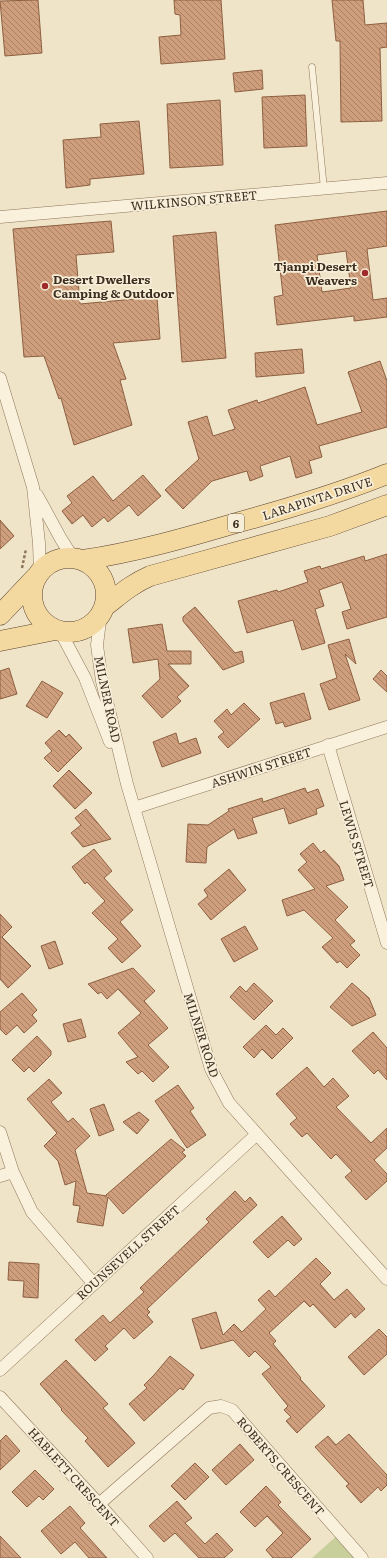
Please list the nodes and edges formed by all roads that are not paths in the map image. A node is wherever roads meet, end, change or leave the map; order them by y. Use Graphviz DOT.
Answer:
graph roads {
  1 [pos="312,67"];
  2 [pos="387,183"];
  3 [pos="324,189"];
  4 [pos="0,218"];
  5 [pos="0,378"];
  6 [pos="387,474"];
  7 [pos="33,487"];
  8 [pos="387,505"];
  9 [pos="78,559"];
  10 [pos="38,575"];
  11 [pos="103,610"];
  12 [pos="0,615"];
  13 [pos="58,630"];
  14 [pos="0,641"];
  15 [pos="387,727"];
  16 [pos="328,745"];
  17 [pos="127,784"];
  18 [pos="134,808"];
  19 [pos="387,943"];
  20 [pos="0,1132"];
  21 [pos="256,1135"];
  22 [pos="13,1172"];
  23 [pos="0,1176"];
  24 [pos="387,1279"];
  25 [pos="93,1283"];
  26 [pos="0,1370"];
  27 [pos="0,1397"];
  28 [pos="99,1504"];
  29 [pos="146,1558"];
  30 [pos="362,1558"];
  1 -- 3 [label="lane"];
  2 -- 3 [label="street, WILKINSON STREET"];
  3 -- 4 [label="street, WILKINSON STREET"];
  5 -- 7 [label="street"];
  6 -- 9 [label="main road, LARAPINTA DRIVE / 6"];
  7 -- 9 [label="street"];
  7 -- 10 [label="street"];
  8 -- 11 [label="main road, 6"];
  9 -- 10 [label="main road, 6"];
  9 -- 11 [label="main road"];
  10 -- 12 [label="main road, 6"];
  10 -- 13 [label="main road"];
  11 -- 13 [label="main road, 6"];
  11 -- 17 [label="street, MILNER ROAD"];
  13 -- 14 [label="main road, 6"];
  13 -- 17 [label="street, MILNER ROAD"];
  15 -- 16 [label="street, ASHWIN STREET"];
  16 -- 18 [label="street, ASHWIN STREET"];
  16 -- 19 [label="street, LEWIS STREET"];
  17 -- 18 [label="street, MILNER ROAD"];
  18 -- 21 [label="street, MILNER ROAD"];
  20 -- 22 [label="street"];
  21 -- 24 [label="street, MILNER ROAD"];
  21 -- 25 [label="street, ROUNSEVELL STREET"];
  22 -- 23 [label="street"];
  22 -- 25 [label="street"];
  25 -- 26 [label="street, ROUNSEVELL STREET"];
  27 -- 28 [label="street, HABLETT CRESCENT"];
  28 -- 29 [label="street, HABLETT CRESCENT"];
  28 -- 30 [label="street, ROBERTS CRESCENT"];
}
